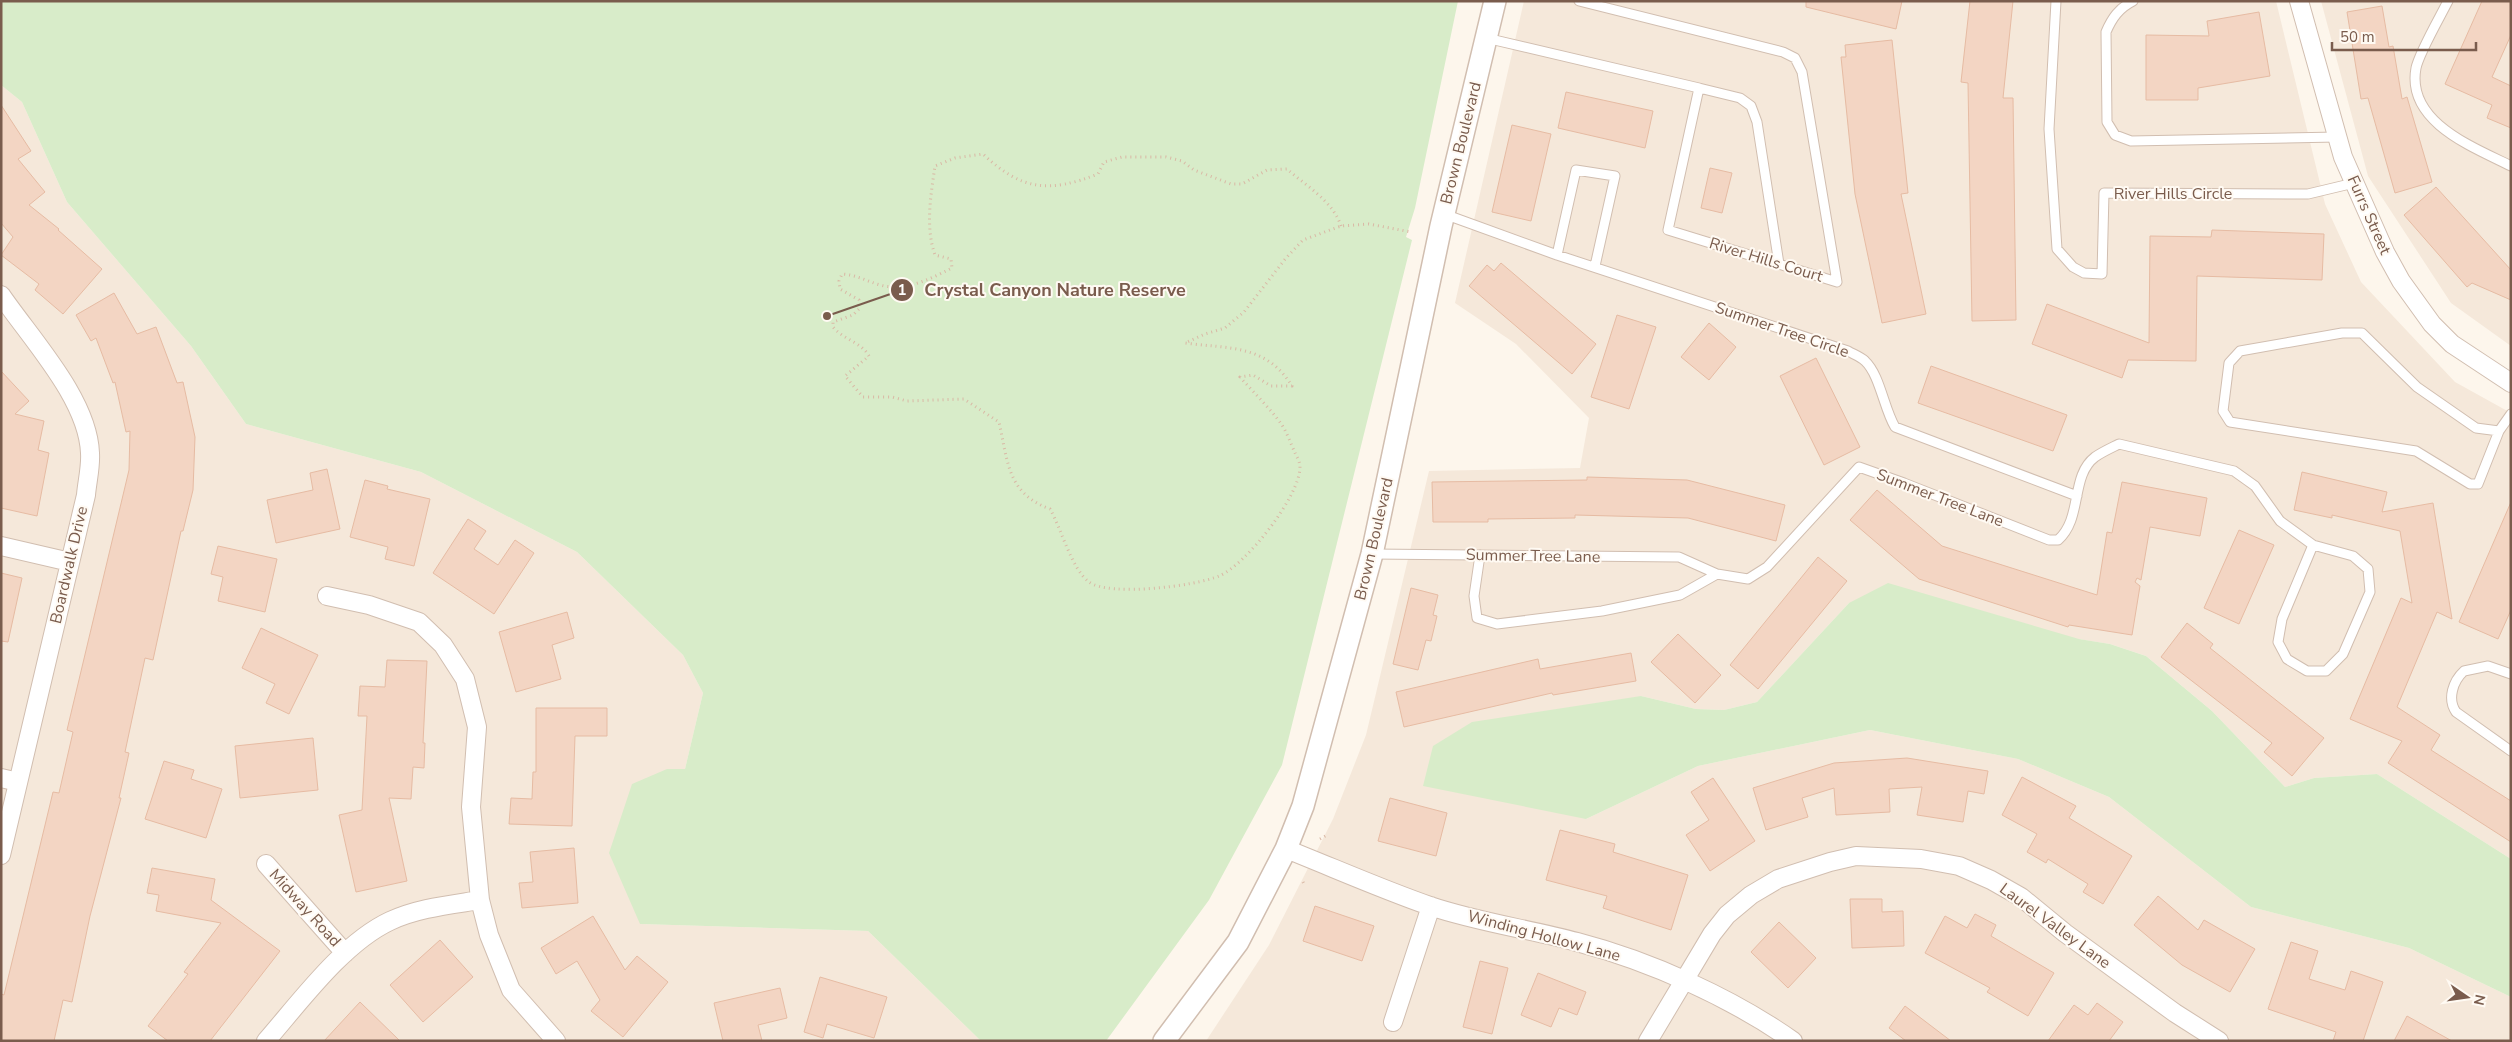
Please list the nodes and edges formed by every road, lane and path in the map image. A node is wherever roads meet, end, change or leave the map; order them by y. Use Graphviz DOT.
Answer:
graph roads {
  1 [pos="1495,1"];
  2 [pos="1579,1"];
  3 [pos="2056,1"];
  4 [pos="2133,1"];
  5 [pos="2299,1"];
  6 [pos="2448,1"];
  7 [pos="1486,38"];
  8 [pos="1699,88"];
  9 [pos="2338,137"];
  10 [pos="2511,166"];
  11 [pos="2354,183"];
  12 [pos="1444,214"];
  13 [pos="1341,226"];
  14 [pos="1411,232"];
  15 [pos="1557,255"];
  16 [pos="1779,264"];
  17 [pos="1595,266"];
  18 [pos="1,295"];
  19 [pos="2511,383"];
  20 [pos="2511,414"];
  21 [pos="2500,431"];
  22 [pos="2077,496"];
  23 [pos="2313,545"];
  24 [pos="1,546"];
  25 [pos="1372,554"];
  26 [pos="1480,555"];
  27 [pos="70,562"];
  28 [pos="1717,574"];
  29 [pos="327,596"];
  30 [pos="2511,674"];
  31 [pos="2511,751"];
  32 [pos="10,780"];
  33 [pos="1327,835"];
  34 [pos="1320,839"];
  35 [pos="1286,849"];
  36 [pos="1,855"];
  37 [pos="266,864"];
  38 [pos="1303,882"];
  39 [pos="1304,886"];
  40 [pos="480,900"];
  41 [pos="1431,906"];
  42 [pos="344,953"];
  43 [pos="1684,981"];
  44 [pos="1393,1022"];
  45 [pos="266,1041"];
  46 [pos="556,1041"];
  47 [pos="1164,1041"];
  48 [pos="1648,1041"];
  49 [pos="1793,1041"];
  50 [pos="2219,1041"];
  1 -- 7 [label="street, Brown Boulevard"];
  2 -- 16 [label="lane, River Hills Court"];
  3 -- 11 [label="lane, River Hills Circle"];
  4 -- 9 [label="lane"];
  5 -- 9 [label="street, Furrs Street"];
  6 -- 10 [label="lane"];
  7 -- 8 [label="lane"];
  7 -- 12 [label="street, Brown Boulevard"];
  8 -- 16 [label="lane"];
  8 -- 16 [label="lane, River Hills Court"];
  9 -- 11 [label="street, Furrs Street"];
  11 -- 19 [label="street, Furrs Street"];
  12 -- 15 [label="lane, Summer Tree Circle"];
  12 -- 25 [label="street, Brown Boulevard"];
  13 -- 13 [label="path"];
  13 -- 14 [label="path"];
  15 -- 17 [label="lane, Summer Tree Circle"];
  15 -- 17 [label="lane"];
  17 -- 22 [label="lane, Summer Tree Circle"];
  18 -- 27 [label="street, Boardwalk Drive"];
  20 -- 21 [label="lane"];
  21 -- 21 [label="lane"];
  22 -- 23 [label="lane, Summer Tree Lane"];
  22 -- 28 [label="lane, Summer Tree Lane"];
  23 -- 23 [label="lane, Summer Tree Lane"];
  24 -- 27 [label="street"];
  25 -- 26 [label="lane, Summer Tree Lane"];
  25 -- 35 [label="street, Brown Boulevard"];
  26 -- 28 [label="lane, Summer Tree Lane"];
  26 -- 28 [label="lane"];
  27 -- 32 [label="street, Boardwalk Drive"];
  29 -- 40 [label="street"];
  30 -- 31 [label="lane"];
  32 -- 36 [label="street, Boardwalk Drive"];
  33 -- 34 [label="path"];
  35 -- 41 [label="street, Winding Hollow Lane"];
  35 -- 47 [label="street, Brown Boulevard"];
  37 -- 42 [label="street, Midway Road"];
  38 -- 39 [label="path"];
  40 -- 42 [label="street, Midway Road"];
  40 -- 46 [label="street"];
  41 -- 43 [label="street, Winding Hollow Lane"];
  41 -- 44 [label="street"];
  42 -- 45 [label="street, Midway Road"];
  43 -- 48 [label="street, Laurel Valley Lane"];
  43 -- 49 [label="street, Winding Hollow Lane"];
  43 -- 50 [label="street, Laurel Valley Lane"];
}
